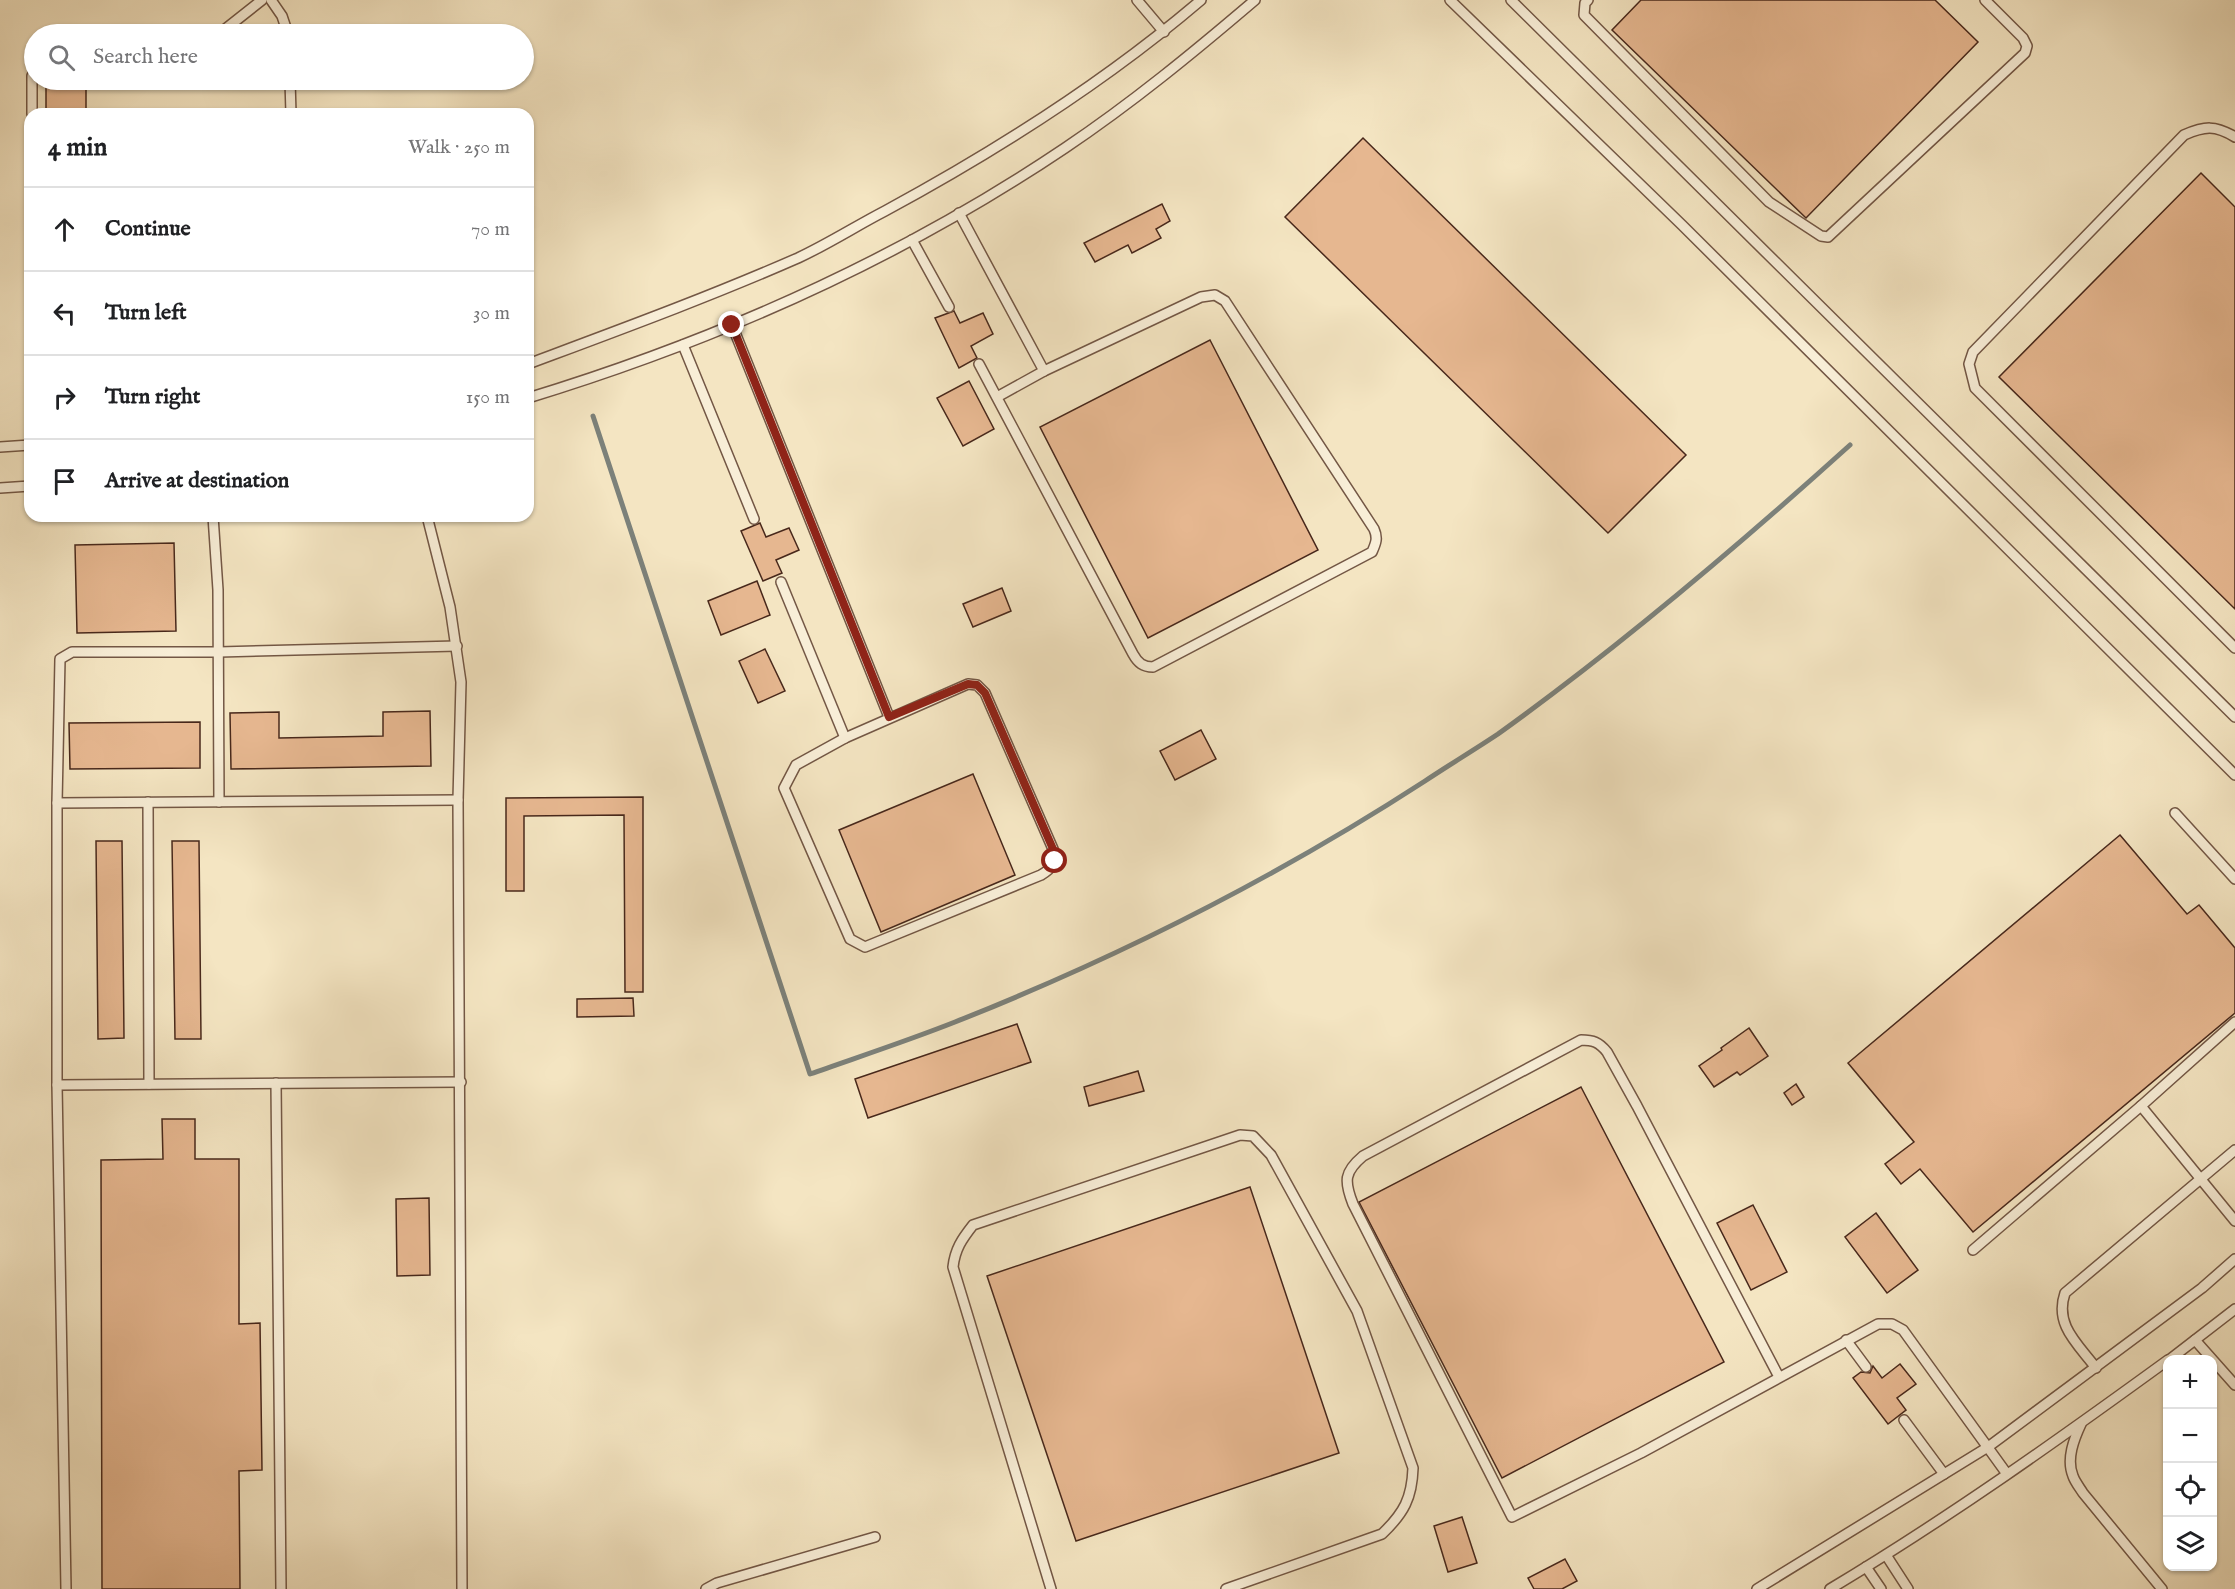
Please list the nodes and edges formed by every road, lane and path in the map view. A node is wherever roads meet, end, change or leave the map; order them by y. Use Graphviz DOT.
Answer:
graph roads {
  1 [pos="262,0"];
  2 [pos="270,0"];
  3 [pos="1137,0"];
  4 [pos="1201,0"];
  5 [pos="1255,0"];
  6 [pos="1450,0"];
  7 [pos="1511,0"];
  8 [pos="1588,0"];
  9 [pos="1985,0"];
  10 [pos="232,24"];
  11 [pos="285,24"];
  12 [pos="1164,32"];
  13 [pos="32,90"];
  14 [pos="290,90"];
  15 [pos="32,108"];
  16 [pos="291,108"];
  17 [pos="2235,137"];
  18 [pos="959,213"];
  19 [pos="912,240"];
  20 [pos="949,307"];
  21 [pos="732,325"];
  22 [pos="683,345"];
  23 [pos="534,362"];
  24 [pos="979,364"];
  25 [pos="1044,371"];
  26 [pos="534,396"];
  27 [pos="997,397"];
  28 [pos="24,445"];
  29 [pos="0,447"];
  30 [pos="24,486"];
  31 [pos="0,488"];
  32 [pos="754,519"];
  33 [pos="213,522"];
  34 [pos="429,522"];
  35 [pos="781,582"];
  36 [pos="457,646"];
  37 [pos="2235,648"];
  38 [pos="219,652"];
  39 [pos="889,717"];
  40 [pos="2235,717"];
  41 [pos="845,738"];
  42 [pos="2235,775"];
  43 [pos="458,800"];
  44 [pos="148,802"];
  45 [pos="219,802"];
  46 [pos="57,803"];
  47 [pos="2175,813"];
  48 [pos="2235,879"];
  49 [pos="2235,1022"];
  50 [pos="461,1082"];
  51 [pos="276,1083"];
  52 [pos="149,1084"];
  53 [pos="57,1085"];
  54 [pos="2141,1106"];
  55 [pos="2235,1150"];
  56 [pos="2201,1179"];
  57 [pos="2235,1221"];
  58 [pos="1973,1250"];
  59 [pos="2235,1259"];
  60 [pos="2235,1309"];
  61 [pos="1846,1340"];
  62 [pos="2195,1340"];
  63 [pos="2175,1355"];
  64 [pos="2163,1364"];
  65 [pos="1866,1367"];
  66 [pos="2096,1368"];
  67 [pos="1779,1377"];
  68 [pos="2235,1384"];
  69 [pos="1904,1420"];
  70 [pos="2081,1423"];
  71 [pos="1988,1447"];
  72 [pos="1944,1474"];
  73 [pos="2007,1474"];
  74 [pos="875,1537"];
  75 [pos="1886,1555"];
  76 [pos="1866,1568"];
  77 [pos="66,1589"];
  78 [pos="281,1589"];
  79 [pos="462,1589"];
  80 [pos="706,1589"];
  81 [pos="1051,1589"];
  82 [pos="1226,1589"];
  83 [pos="1757,1589"];
  84 [pos="1830,1589"];
  85 [pos="1881,1589"];
  86 [pos="1908,1589"];
  87 [pos="2162,1589"];
  1 -- 10 [label="lane"];
  2 -- 11 [label="lane"];
  3 -- 12 [label="lane"];
  4 -- 12 [label="lane"];
  5 -- 18 [label="lane"];
  6 -- 42 [label="lane"];
  7 -- 40 [label="lane"];
  8 -- 9 [label="lane"];
  12 -- 23 [label="lane"];
  13 -- 15 [label="lane"];
  14 -- 16 [label="lane"];
  17 -- 37 [label="lane"];
  18 -- 19 [label="lane"];
  18 -- 25 [label="lane"];
  19 -- 20 [label="lane"];
  19 -- 21 [label="lane"];
  21 -- 22 [label="lane"];
  21 -- 39 [label="lane"];
  22 -- 26 [label="lane"];
  22 -- 32 [label="lane"];
  24 -- 27 [label="lane"];
  25 -- 27 [label="lane"];
  25 -- 27 [label="lane"];
  28 -- 29 [label="lane"];
  30 -- 31 [label="lane"];
  33 -- 38 [label="lane"];
  34 -- 36 [label="lane"];
  35 -- 41 [label="lane"];
  36 -- 38 [label="lane"];
  36 -- 43 [label="lane"];
  38 -- 45 [label="lane"];
  38 -- 46 [label="lane"];
  39 -- 41 [label="lane"];
  39 -- 41 [label="lane"];
  43 -- 45 [label="lane"];
  43 -- 50 [label="lane"];
  44 -- 45 [label="lane"];
  44 -- 46 [label="lane"];
  44 -- 52 [label="lane"];
  46 -- 53 [label="lane"];
  47 -- 48 [label="lane"];
  49 -- 54 [label="lane"];
  50 -- 51 [label="lane"];
  50 -- 79 [label="lane"];
  51 -- 52 [label="lane"];
  51 -- 78 [label="lane"];
  52 -- 53 [label="lane"];
  53 -- 77 [label="lane"];
  54 -- 56 [label="lane"];
  54 -- 58 [label="lane"];
  55 -- 56 [label="lane"];
  56 -- 57 [label="lane"];
  56 -- 66 [label="lane"];
  59 -- 66 [label="lane"];
  60 -- 62 [label="lane"];
  61 -- 65 [label="lane"];
  61 -- 67 [label="lane"];
  61 -- 71 [label="lane"];
  62 -- 63 [label="lane"];
  62 -- 68 [label="lane"];
  64 -- 70 [label="lane"];
  66 -- 71 [label="lane"];
  67 -- 67 [label="lane"];
  69 -- 72 [label="lane"];
  70 -- 73 [label="lane"];
  70 -- 87 [label="lane"];
  71 -- 72 [label="lane"];
  71 -- 73 [label="lane"];
  72 -- 83 [label="lane"];
  73 -- 75 [label="lane"];
  74 -- 80 [label="lane"];
  75 -- 76 [label="lane"];
  75 -- 86 [label="lane"];
  76 -- 84 [label="lane"];
  76 -- 85 [label="lane"];
  81 -- 82 [label="lane"];
}
